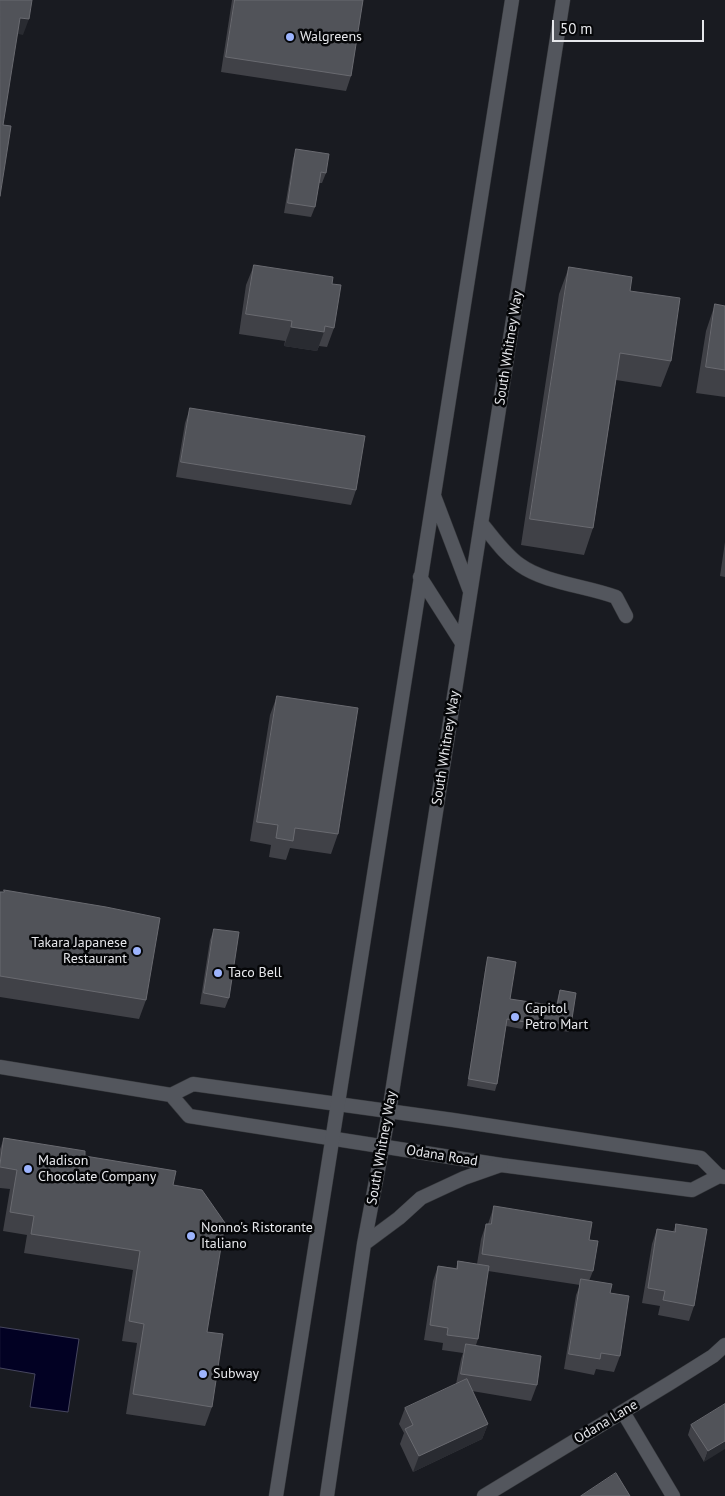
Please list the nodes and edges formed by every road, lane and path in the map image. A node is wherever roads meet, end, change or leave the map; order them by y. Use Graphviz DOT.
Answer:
graph roads {
  1 [pos="512,0"];
  2 [pos="564,0"];
  3 [pos="433,496"];
  4 [pos="481,523"];
  5 [pos="420,577"];
  6 [pos="470,591"];
  7 [pos="626,616"];
  8 [pos="462,643"];
  9 [pos="0,1067"];
  10 [pos="170,1095"];
  11 [pos="338,1104"];
  12 [pos="389,1112"];
  13 [pos="332,1139"];
  14 [pos="382,1146"];
  15 [pos="501,1165"];
  16 [pos="722,1176"];
  17 [pos="364,1244"];
  18 [pos="725,1345"];
  19 [pos="623,1412"];
  20 [pos="276,1496"];
  21 [pos="327,1496"];
  22 [pos="484,1496"];
  23 [pos="673,1496"];
  1 -- 3 [label="main road"];
  2 -- 4 [label="main road, South Whitney Way"];
  3 -- 5 [label="main road"];
  3 -- 6 [label="main road"];
  4 -- 6 [label="main road, South Whitney Way"];
  4 -- 7 [label="main road"];
  5 -- 8 [label="main road"];
  5 -- 11 [label="main road"];
  6 -- 8 [label="main road, South Whitney Way"];
  8 -- 12 [label="main road, South Whitney Way"];
  9 -- 10 [label="main road"];
  10 -- 11 [label="main road, Odana Road"];
  10 -- 13 [label="main road, Odana Road"];
  11 -- 12 [label="main road, Odana Road"];
  11 -- 13 [label="main road"];
  12 -- 14 [label="main road, South Whitney Way"];
  12 -- 16 [label="main road, Odana Road"];
  13 -- 14 [label="main road, Odana Road"];
  13 -- 20 [label="main road"];
  14 -- 15 [label="main road, Odana Road"];
  14 -- 17 [label="main road, South Whitney Way"];
  15 -- 16 [label="main road, Odana Road"];
  15 -- 17 [label="main road"];
  17 -- 21 [label="main road, South Whitney Way"];
  18 -- 19 [label="main road, Odana Lane"];
  19 -- 22 [label="main road, Odana Lane"];
  19 -- 23 [label="main road"];
}
